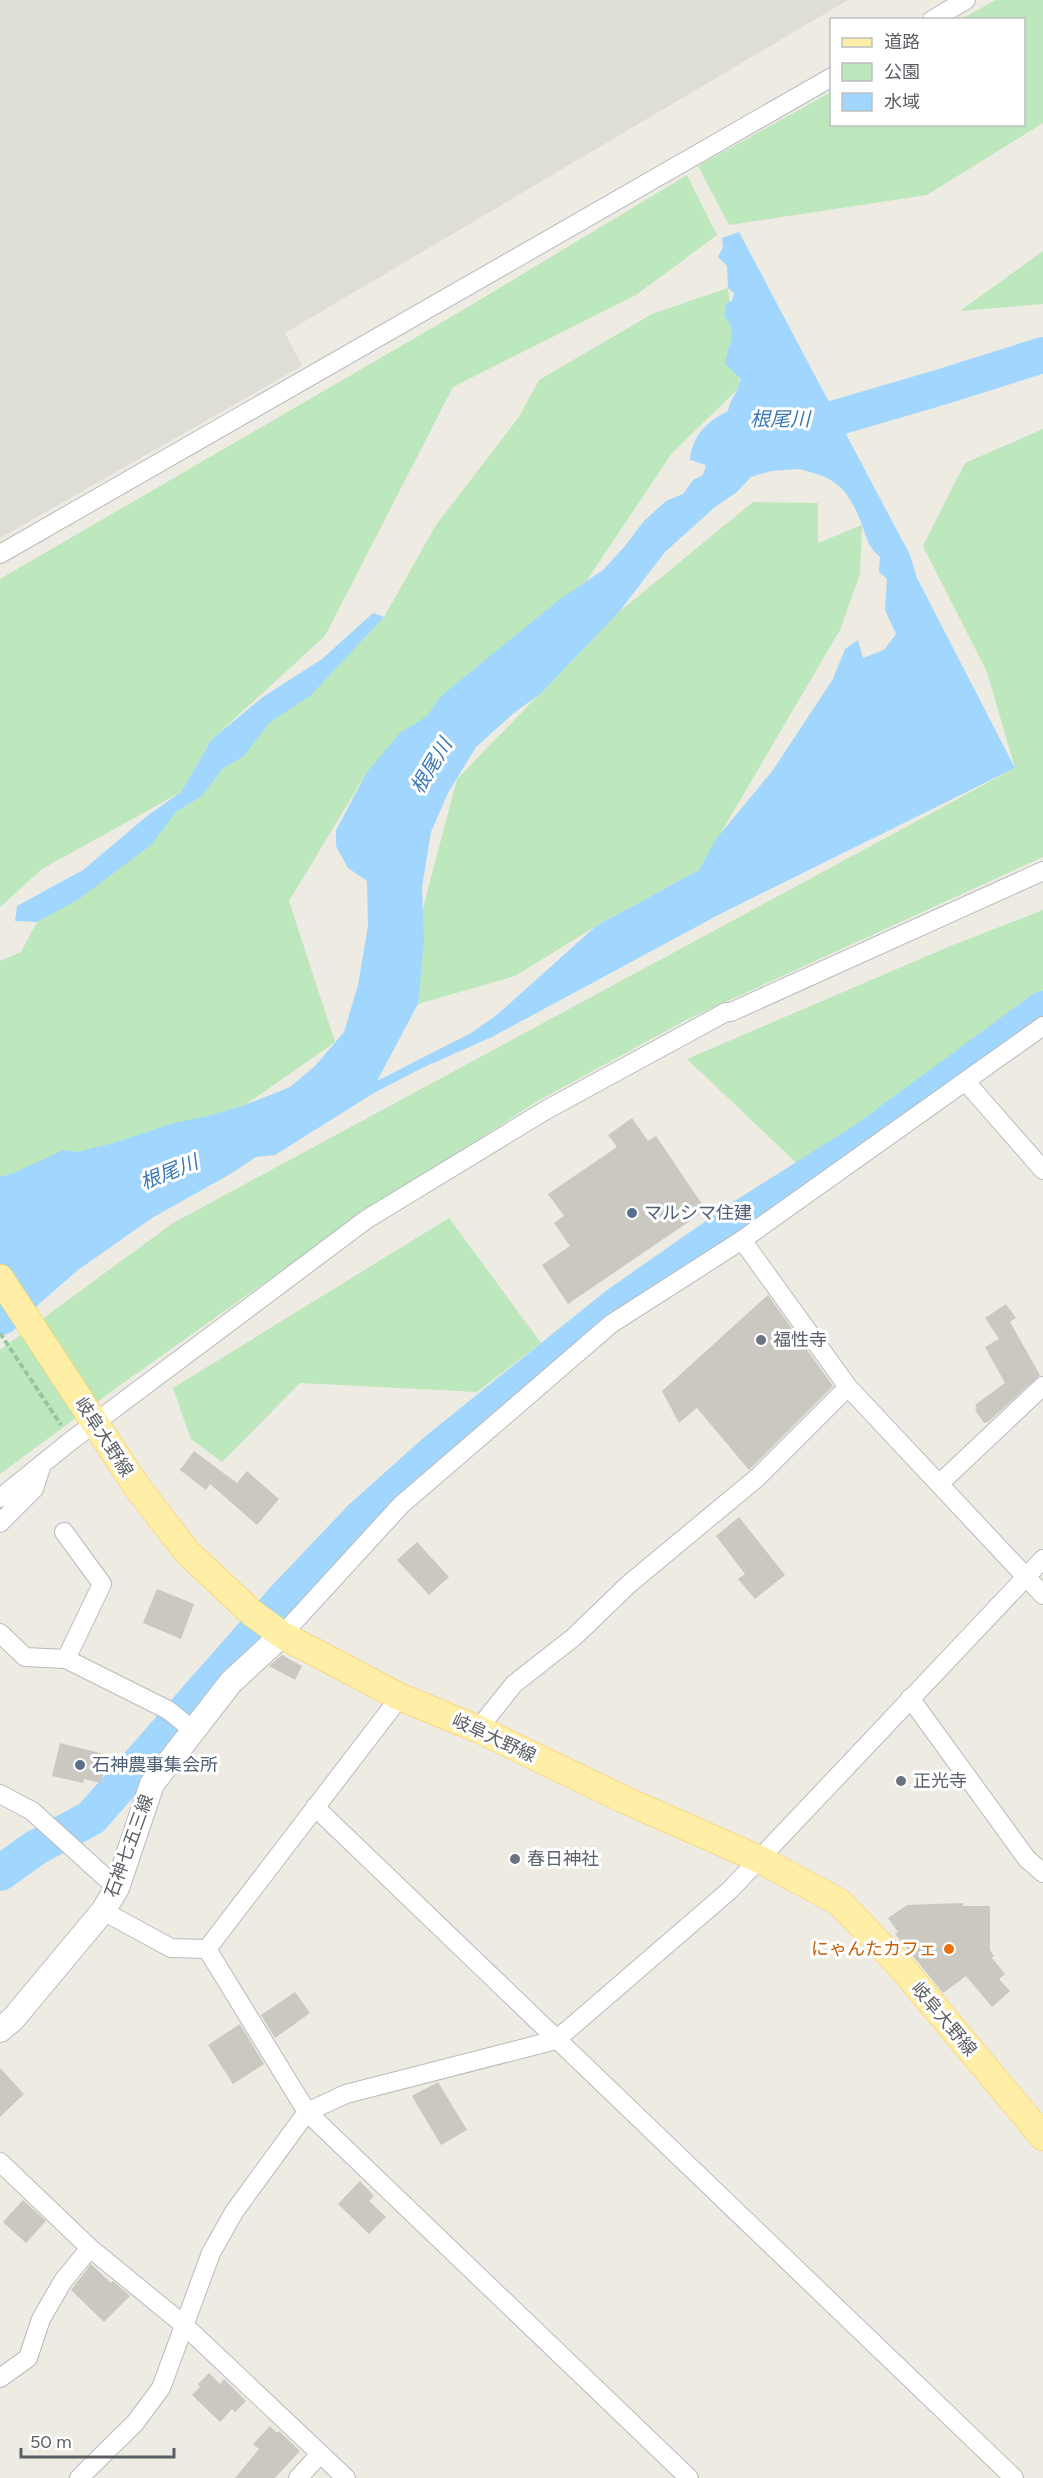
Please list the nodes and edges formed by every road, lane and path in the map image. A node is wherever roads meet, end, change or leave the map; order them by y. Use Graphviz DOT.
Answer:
graph roads {
  1 [pos="966,0"];
  2 [pos="935,18"];
  3 [pos="830,78"];
  4 [pos="0,554"];
  5 [pos="1043,871"];
  6 [pos="1043,1026"];
  7 [pos="966,1082"];
  8 [pos="1043,1170"];
  9 [pos="742,1240"];
  10 [pos="0,1278"];
  11 [pos="0,1333"];
  12 [pos="1043,1386"];
  13 [pos="848,1387"];
  14 [pos="90,1414"];
  15 [pos="72,1440"];
  16 [pos="42,1464"];
  17 [pos="939,1484"];
  18 [pos="0,1498"];
  19 [pos="0,1523"];
  20 [pos="64,1532"];
  21 [pos="1043,1559"];
  22 [pos="1026,1575"];
  23 [pos="1043,1595"];
  24 [pos="278,1632"];
  25 [pos="0,1633"];
  26 [pos="66,1659"];
  27 [pos="400,1697"];
  28 [pos="909,1698"];
  29 [pos="190,1727"];
  30 [pos="478,1729"];
  31 [pos="0,1794"];
  32 [pos="315,1807"];
  33 [pos="759,1859"];
  34 [pos="1043,1873"];
  35 [pos="117,1888"];
  36 [pos="104,1911"];
  37 [pos="207,1949"];
  38 [pos="0,2030"];
  39 [pos="556,2040"];
  40 [pos="307,2112"];
  41 [pos="1043,2137"];
  42 [pos="0,2162"];
  43 [pos="90,2248"];
  44 [pos="184,2325"];
  45 [pos="0,2378"];
  46 [pos="320,2454"];
  47 [pos="78,2478"];
  48 [pos="298,2478"];
  49 [pos="346,2478"];
  50 [pos="689,2478"];
  51 [pos="1014,2478"];
  1 -- 2 [label="street"];
  3 -- 4 [label="street"];
  5 -- 14 [label="street"];
  6 -- 7 [label="street"];
  7 -- 8 [label="street"];
  7 -- 9 [label="street"];
  9 -- 13 [label="street"];
  9 -- 24 [label="street"];
  10 -- 14 [label="main road, 岐阜大野線"];
  11 -- 15 [label="path"];
  12 -- 17 [label="street"];
  13 -- 17 [label="street"];
  13 -- 30 [label="street"];
  14 -- 15 [label="street"];
  14 -- 24 [label="main road, 岐阜大野線"];
  15 -- 16 [label="street"];
  16 -- 18 [label="street"];
  16 -- 19 [label="street"];
  17 -- 22 [label="street"];
  20 -- 26 [label="street"];
  21 -- 22 [label="street"];
  22 -- 23 [label="street"];
  22 -- 28 [label="street"];
  24 -- 27 [label="main road, 岐阜大野線"];
  24 -- 29 [label="main road, 石神七五三線"];
  25 -- 26 [label="street"];
  26 -- 29 [label="street"];
  27 -- 30 [label="main road, 岐阜大野線"];
  27 -- 32 [label="street"];
  28 -- 33 [label="street"];
  28 -- 34 [label="street"];
  29 -- 35 [label="main road, 石神七五三線"];
  30 -- 33 [label="main road, 岐阜大野線"];
  31 -- 35 [label="street"];
  32 -- 37 [label="street"];
  32 -- 39 [label="street"];
  33 -- 39 [label="street"];
  33 -- 41 [label="main road, 岐阜大野線"];
  35 -- 36 [label="main road, 石神七五三線"];
  36 -- 37 [label="street"];
  36 -- 38 [label="main road, 石神七五三線"];
  37 -- 40 [label="street"];
  39 -- 40 [label="street"];
  39 -- 51 [label="street"];
  40 -- 44 [label="street"];
  40 -- 50 [label="street"];
  42 -- 43 [label="street"];
  43 -- 44 [label="street"];
  43 -- 45 [label="street"];
  44 -- 46 [label="street"];
  44 -- 47 [label="street"];
  46 -- 48 [label="street"];
  46 -- 49 [label="street"];
}
